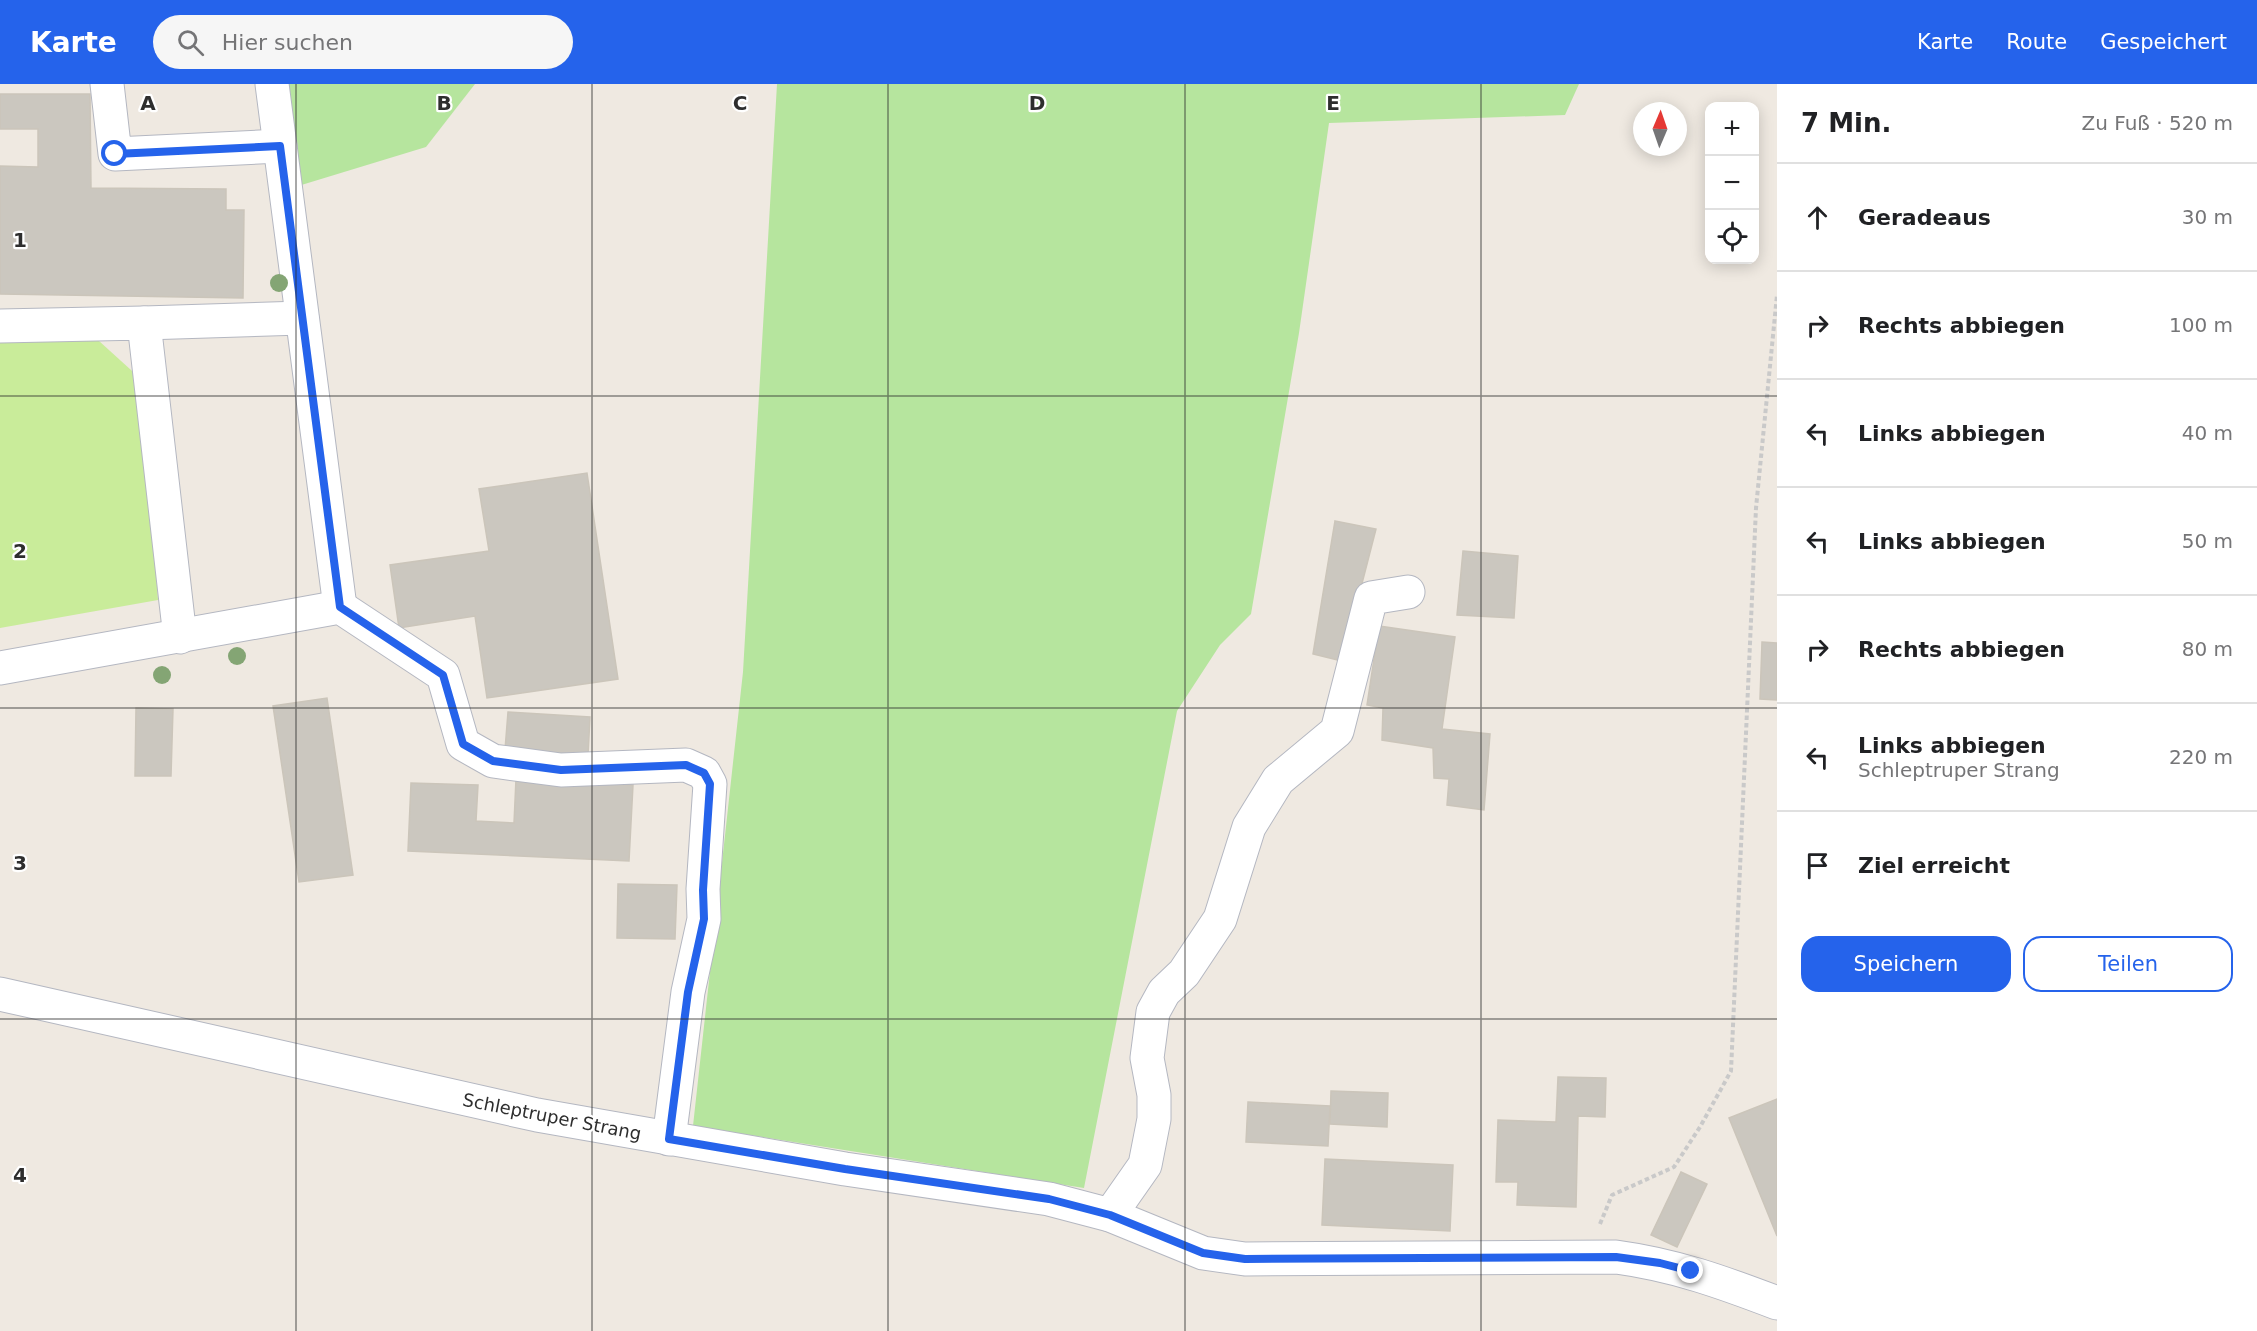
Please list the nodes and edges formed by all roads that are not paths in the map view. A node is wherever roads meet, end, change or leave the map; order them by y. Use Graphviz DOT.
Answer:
graph roads {
  1 [pos="107,84"];
  2 [pos="272,84"];
  3 [pos="280,146"];
  4 [pos="302,318"];
  5 [pos="144,323"];
  6 [pos="0,326"];
  7 [pos="1408,592"];
  8 [pos="340,607"];
  9 [pos="180,637"];
  10 [pos="0,668"];
  11 [pos="0,994"];
  12 [pos="669,1139"];
  13 [pos="1110,1215"];
  14 [pos="1777,1303"];
  1 -- 3 [label="street"];
  2 -- 3 [label="street"];
  3 -- 4 [label="street"];
  4 -- 5 [label="street"];
  4 -- 8 [label="street"];
  5 -- 6 [label="street"];
  5 -- 9 [label="street"];
  7 -- 13 [label="street"];
  8 -- 9 [label="street"];
  8 -- 12 [label="street"];
  9 -- 10 [label="street"];
  11 -- 12 [label="street, Schleptruper Strang"];
  12 -- 13 [label="street, Schleptruper Strang"];
  13 -- 14 [label="street, Schleptruper Strang"];
}
